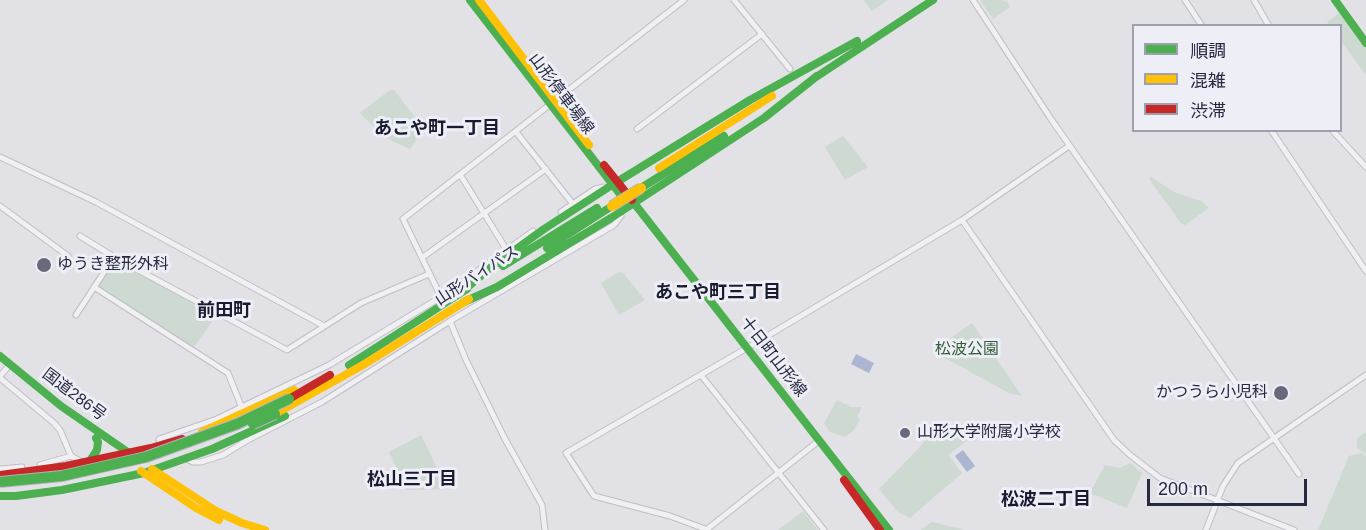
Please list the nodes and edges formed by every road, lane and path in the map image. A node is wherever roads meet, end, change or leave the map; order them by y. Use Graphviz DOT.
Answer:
graph roads {
  1 [pos="470,0"];
  2 [pos="479,0"];
  3 [pos="684,0"];
  4 [pos="734,0"];
  5 [pos="922,0"];
  6 [pos="933,0"];
  7 [pos="973,0"];
  8 [pos="1185,0"];
  9 [pos="1254,0"];
  10 [pos="1335,0"];
  11 [pos="1201,24"];
  12 [pos="1268,24"];
  13 [pos="762,34"];
  14 [pos="857,41"];
  15 [pos="1366,43"];
  16 [pos="790,69"];
  17 [pos="817,76"];
  18 [pos="552,101"];
  19 [pos="638,129"];
  20 [pos="516,132"];
  21 [pos="1272,132"];
  22 [pos="1334,132"];
  23 [pos="1069,146"];
  24 [pos="0,157"];
  25 [pos="1366,167"];
  26 [pos="546,169"];
  27 [pos="460,176"];
  28 [pos="614,183"];
  29 [pos="639,185"];
  30 [pos="573,204"];
  31 [pos="632,204"];
  32 [pos="0,206"];
  33 [pos="484,214"];
  34 [pos="962,220"];
  35 [pos="80,236"];
  36 [pos="506,249"];
  37 [pos="68,256"];
  38 [pos="114,257"];
  39 [pos="423,257"];
  40 [pos="1366,271"];
  41 [pos="429,274"];
  42 [pos="94,287"];
  43 [pos="441,297"];
  44 [pos="463,297"];
  45 [pos="76,315"];
  46 [pos="450,321"];
  47 [pos="324,326"];
  48 [pos="746,349"];
  49 [pos="0,356"];
  50 [pos="359,363"];
  51 [pos="2,371"];
  52 [pos="701,375"];
  53 [pos="1366,375"];
  54 [pos="242,408"];
  55 [pos="96,438"];
  56 [pos="1274,439"];
  57 [pos="816,443"];
  58 [pos="160,446"];
  59 [pos="125,455"];
  60 [pos="71,456"];
  61 [pos="186,459"];
  62 [pos="87,462"];
  63 [pos="0,469"];
  64 [pos="146,470"];
  65 [pos="779,472"];
  66 [pos="1299,474"];
  67 [pos="0,475"];
  68 [pos="0,482"];
  69 [pos="177,486"];
  70 [pos="0,489"];
  71 [pos="0,496"];
  72 [pos="1217,500"];
  73 [pos="241,530"];
  74 [pos="265,530"];
  75 [pos="545,530"];
  76 [pos="707,530"];
  77 [pos="824,530"];
  78 [pos="880,530"];
  79 [pos="889,530"];
  80 [pos="1206,530"];
  81 [pos="1294,530"];
  1 -- 18 [label="main road, 山形停車場線"];
  2 -- 18 [label="main road, 山形停車場線"];
  3 -- 18 [label="street"];
  4 -- 13 [label="street"];
  5 -- 14 [label="main road, 山形バイパス"];
  6 -- 17 [label="main road, 山形バイパス"];
  7 -- 23 [label="street"];
  8 -- 11 [label="street"];
  9 -- 12 [label="street"];
  10 -- 15 [label="main road"];
  13 -- 16 [label="street"];
  13 -- 19 [label="street"];
  14 -- 28 [label="main road"];
  14 -- 29 [label="main road, 山形バイパス"];
  17 -- 29 [label="main road, 山形バイパス"];
  17 -- 31 [label="main road"];
  18 -- 20 [label="street"];
  18 -- 28 [label="main road, 山形停車場線"];
  20 -- 26 [label="street"];
  20 -- 27 [label="street"];
  21 -- 40 [label="street"];
  22 -- 25 [label="street"];
  23 -- 34 [label="street"];
  23 -- 56 [label="street"];
  24 -- 47 [label="street"];
  26 -- 30 [label="street"];
  26 -- 33 [label="street"];
  27 -- 33 [label="street"];
  27 -- 39 [label="street"];
  28 -- 30 [label="street"];
  28 -- 31 [label="main road, 山形停車場線"];
  28 -- 44 [label="main road"];
  29 -- 44 [label="main road, 山形バイパス"];
  30 -- 36 [label="street"];
  31 -- 44 [label="main road"];
  31 -- 46 [label="street"];
  31 -- 48 [label="main road, 十日町山形線"];
  32 -- 37 [label="street"];
  33 -- 36 [label="street"];
  33 -- 39 [label="street"];
  34 -- 48 [label="street"];
  34 -- 72 [label="street"];
  35 -- 38 [label="street"];
  36 -- 43 [label="street"];
  38 -- 42 [label="street"];
  38 -- 47 [label="street"];
  39 -- 41 [label="street"];
  41 -- 43 [label="street"];
  41 -- 47 [label="street"];
  42 -- 45 [label="street"];
  42 -- 54 [label="street"];
  43 -- 54 [label="street"];
  44 -- 50 [label="main road, 山形バイパス"];
  46 -- 61 [label="street"];
  46 -- 75 [label="street"];
  48 -- 52 [label="street"];
  48 -- 57 [label="main road, 十日町山形線"];
  48 -- 79 [label="main road, 十日町山形線"];
  49 -- 59 [label="main road, 国道286号"];
  50 -- 58 [label="main road"];
  50 -- 61 [label="main road"];
  50 -- 68 [label="main road, 山形バイパス, bridge"];
  50 -- 70 [label="main road, 山形バイパス, bridge"];
  51 -- 55 [label="main road, 国道286号"];
  51 -- 60 [label="street"];
  52 -- 65 [label="street"];
  52 -- 76 [label="street"];
  53 -- 56 [label="street"];
  54 -- 58 [label="street"];
  55 -- 59 [label="main road, 国道286号"];
  55 -- 62 [label="main road"];
  56 -- 66 [label="street"];
  56 -- 72 [label="street"];
  57 -- 65 [label="street"];
  57 -- 78 [label="main road, 十日町山形線"];
  58 -- 59 [label="main road"];
  59 -- 62 [label="main road"];
  60 -- 62 [label="street"];
  60 -- 63 [label="street"];
  61 -- 64 [label="main road"];
  61 -- 69 [label="main road"];
  62 -- 67 [label="main road"];
  64 -- 69 [label="main road"];
  64 -- 71 [label="main road"];
  64 -- 73 [label="main road"];
  65 -- 76 [label="street"];
  65 -- 77 [label="street"];
  69 -- 74 [label="main road"];
  72 -- 80 [label="street"];
  72 -- 81 [label="street"];
}
